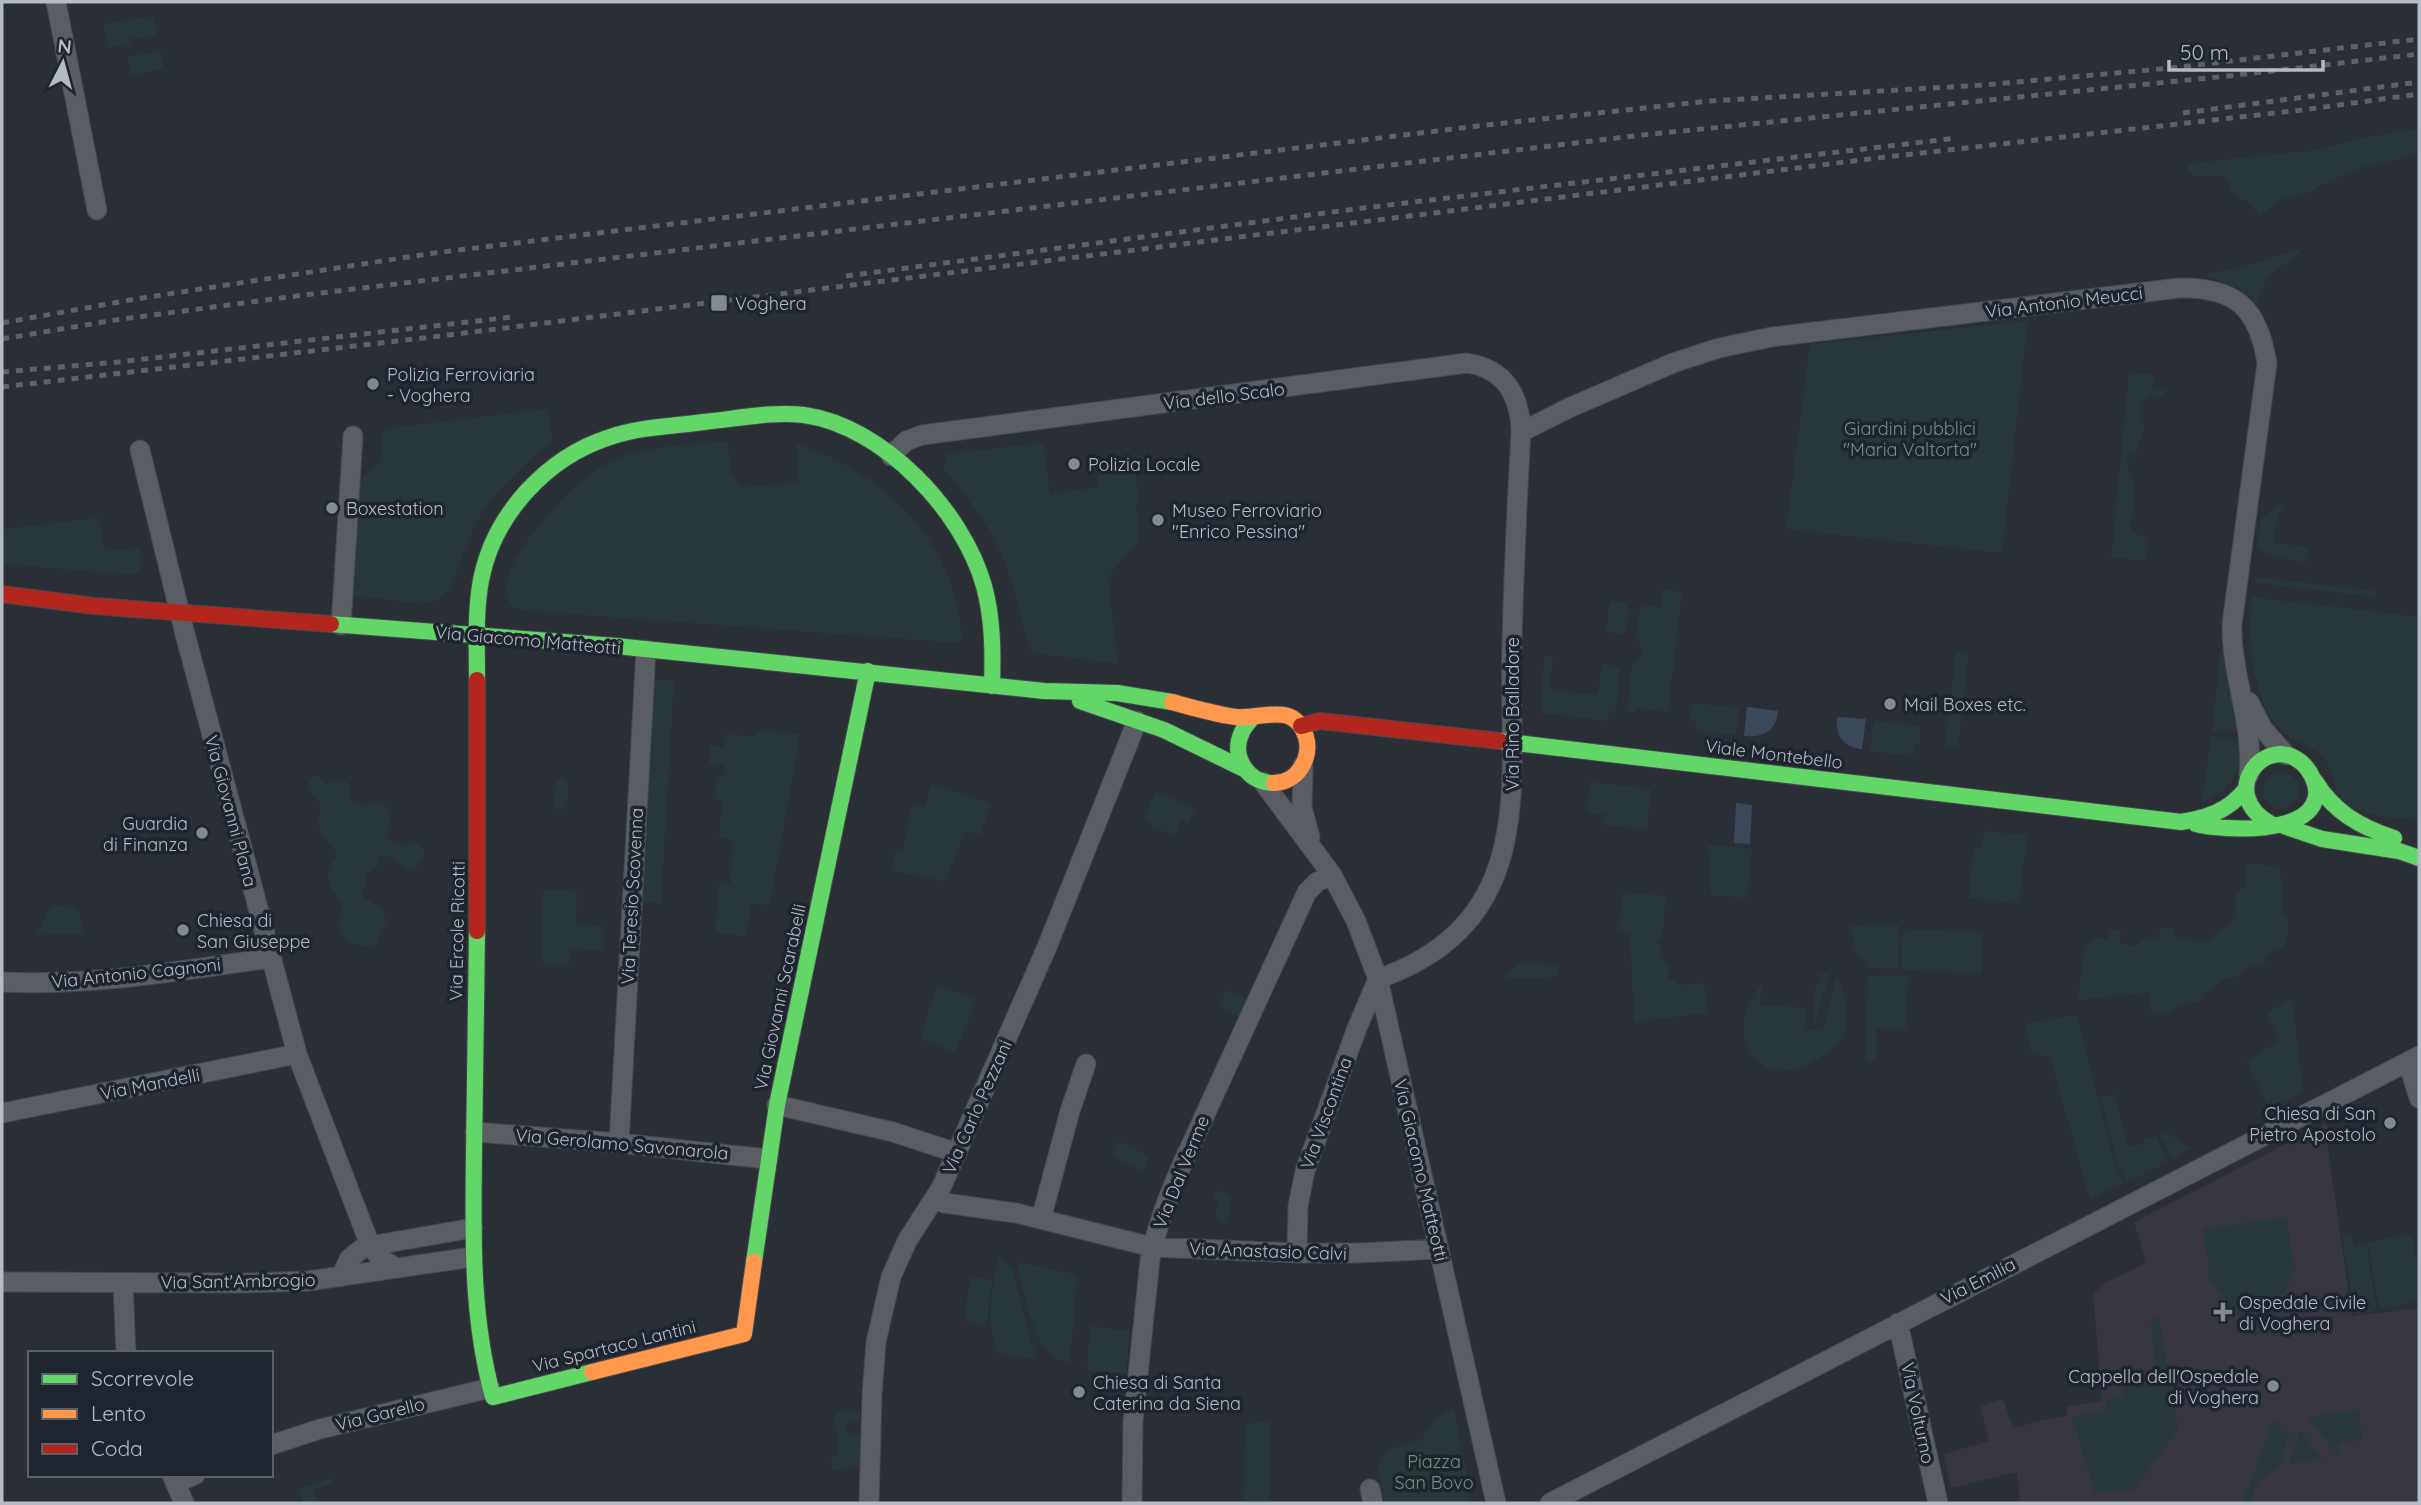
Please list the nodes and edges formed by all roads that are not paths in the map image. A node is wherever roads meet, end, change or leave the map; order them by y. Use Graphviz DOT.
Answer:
graph roads {
  1 [pos="56,2"];
  2 [pos="97,210"];
  3 [pos="1521,432"];
  4 [pos="353,436"];
  5 [pos="140,450"];
  6 [pos="891,456"];
  7 [pos="5,595"];
  8 [pos="180,612"];
  9 [pos="341,625"];
  10 [pos="477,635"];
  11 [pos="646,650"];
  12 [pos="868,671"];
  13 [pos="2236,676"];
  14 [pos="992,686"];
  15 [pos="1044,692"];
  16 [pos="1177,704"];
  17 [pos="1252,718"];
  18 [pos="1138,720"];
  19 [pos="1352,724"];
  20 [pos="1301,726"];
  21 [pos="1513,743"];
  22 [pos="2286,755"];
  23 [pos="1306,758"];
  24 [pos="1244,769"];
  25 [pos="2315,781"];
  26 [pos="1263,782"];
  27 [pos="2247,782"];
  28 [pos="2184,821"];
  29 [pos="2277,825"];
  30 [pos="2419,845"];
  31 [pos="1314,848"];
  32 [pos="2419,858"];
  33 [pos="1332,875"];
  34 [pos="270,958"];
  35 [pos="1378,979"];
  36 [pos="2,982"];
  37 [pos="298,1054"];
  38 [pos="2414,1059"];
  39 [pos="1086,1064"];
  40 [pos="2419,1098"];
  41 [pos="777,1105"];
  42 [pos="2,1113"];
  43 [pos="474,1132"];
  44 [pos="619,1143"];
  45 [pos="957,1153"];
  46 [pos="768,1159"];
  47 [pos="935,1198"];
  48 [pos="1041,1219"];
  49 [pos="473,1228"];
  50 [pos="370,1245"];
  51 [pos="1152,1247"];
  52 [pos="1439,1249"];
  53 [pos="1297,1253"];
  54 [pos="473,1257"];
  55 [pos="396,1268"];
  56 [pos="341,1277"];
  57 [pos="2,1282"];
  58 [pos="123,1283"];
  59 [pos="1898,1323"];
  60 [pos="744,1334"];
  61 [pos="126,1351"];
  62 [pos="492,1393"];
  63 [pos="273,1444"];
  64 [pos="174,1479"];
  65 [pos="184,1503"];
  66 [pos="869,1503"];
  67 [pos="1132,1503"];
  68 [pos="1496,1503"];
  69 [pos="1550,1503"];
  70 [pos="1938,1503"];
  1 -- 2 [label="street"];
  3 -- 6 [label="street, Via dello Scalo"];
  3 -- 13 [label="street, Via Antonio Meucci"];
  3 -- 21 [label="street, Via Rino Balladore"];
  4 -- 9 [label="street"];
  5 -- 8 [label="street, Via Giovanni Plana"];
  6 -- 10 [label="street, Via Ercole Ricotti"];
  6 -- 14 [label="street, Via Ercole Ricotti"];
  7 -- 8 [label="street, Via Giacomo Matteotti"];
  8 -- 9 [label="street, Via Giacomo Matteotti"];
  8 -- 34 [label="street, Via Giovanni Plana"];
  9 -- 10 [label="street, Via Giacomo Matteotti"];
  10 -- 11 [label="street, Via Giacomo Matteotti"];
  10 -- 43 [label="street, Via Ercole Ricotti"];
  11 -- 12 [label="street, Via Giacomo Matteotti"];
  11 -- 44 [label="street, Via Teresio Scovenna"];
  12 -- 14 [label="street, Via Giacomo Matteotti"];
  12 -- 41 [label="street, Via Giovanni Scarabelli"];
  13 -- 22 [label="street, Via Antonio Meucci"];
  13 -- 27 [label="street, Via Antonio Meucci"];
  14 -- 15 [label="street, Via Giacomo Matteotti"];
  15 -- 16 [label="street, Via Giacomo Matteotti"];
  15 -- 18 [label="street, Via Giacomo Matteotti"];
  16 -- 17 [label="street, Via Giacomo Matteotti"];
  16 -- 18 [label="street"];
  17 -- 20 [label="street, Via Giacomo Matteotti"];
  17 -- 24 [label="street"];
  18 -- 24 [label="street, Via Giacomo Matteotti"];
  18 -- 45 [label="street, Via Carlo Pezzani"];
  19 -- 20 [label="street, Viale Montebello"];
  19 -- 21 [label="street, Viale Montebello"];
  19 -- 23 [label="street, Viale Montebello"];
  20 -- 23 [label="street, Via Giacomo Matteotti"];
  21 -- 28 [label="street, Viale Montebello"];
  21 -- 35 [label="street, Via Rino Balladore"];
  22 -- 25 [label="street"];
  22 -- 27 [label="street, Viale Montebello"];
  23 -- 26 [label="street"];
  23 -- 31 [label="street, Via Giacomo Matteotti"];
  24 -- 26 [label="street, Via Giacomo Matteotti"];
  25 -- 29 [label="street, Viale Montebello"];
  25 -- 30 [label="street"];
  26 -- 31 [label="street, Via Giacomo Matteotti"];
  27 -- 28 [label="street, Viale Montebello"];
  27 -- 29 [label="street, Viale Montebello"];
  28 -- 29 [label="street, Viale Montebello"];
  29 -- 32 [label="street, Viale Montebello"];
  31 -- 33 [label="street, Via Giacomo Matteotti"];
  33 -- 35 [label="street, Via Giacomo Matteotti"];
  33 -- 51 [label="street, Via Dal Verme"];
  34 -- 36 [label="street, Via Antonio Cagnoni"];
  34 -- 37 [label="street, Via Giovanni Plana"];
  35 -- 52 [label="street, Via Giacomo Matteotti"];
  35 -- 53 [label="street, Via Viscontina"];
  37 -- 42 [label="street, Via Mandelli"];
  37 -- 50 [label="street, Via Giovanni Plana"];
  38 -- 40 [label="street, Via Emilia"];
  38 -- 59 [label="street, Via Emilia"];
  39 -- 48 [label="street"];
  41 -- 45 [label="street"];
  41 -- 46 [label="street, Via Giovanni Scarabelli"];
  43 -- 44 [label="street, Via Gerolamo Savonarola"];
  43 -- 49 [label="street, Via Ercole Ricotti"];
  44 -- 46 [label="street, Via Gerolamo Savonarola"];
  45 -- 47 [label="street, Via Carlo Pezzani"];
  46 -- 60 [label="street, Via Giovanni Scarabelli"];
  47 -- 48 [label="street, Via Anastasio Calvi"];
  47 -- 66 [label="street, Via Carlo Pezzani"];
  48 -- 51 [label="street, Via Anastasio Calvi"];
  49 -- 50 [label="street"];
  49 -- 54 [label="street"];
  50 -- 55 [label="street"];
  50 -- 56 [label="street"];
  51 -- 53 [label="street, Via Anastasio Calvi"];
  51 -- 67 [label="street, Via Dal Verme"];
  52 -- 53 [label="street, Via Anastasio Calvi"];
  52 -- 68 [label="street, Via Giacomo Matteotti"];
  54 -- 55 [label="street, Via Sant'Ambrogio"];
  54 -- 62 [label="street"];
  55 -- 56 [label="street, Via Sant'Ambrogio"];
  56 -- 58 [label="street, Via Sant'Ambrogio"];
  57 -- 58 [label="street, Via Sant'Ambrogio"];
  58 -- 61 [label="street"];
  59 -- 69 [label="street, Via Emilia"];
  59 -- 70 [label="street, Via Volturno"];
  60 -- 62 [label="street, Via Spartaco Lantini"];
  62 -- 63 [label="street, Via Garello"];
  64 -- 65 [label="street"];
}
